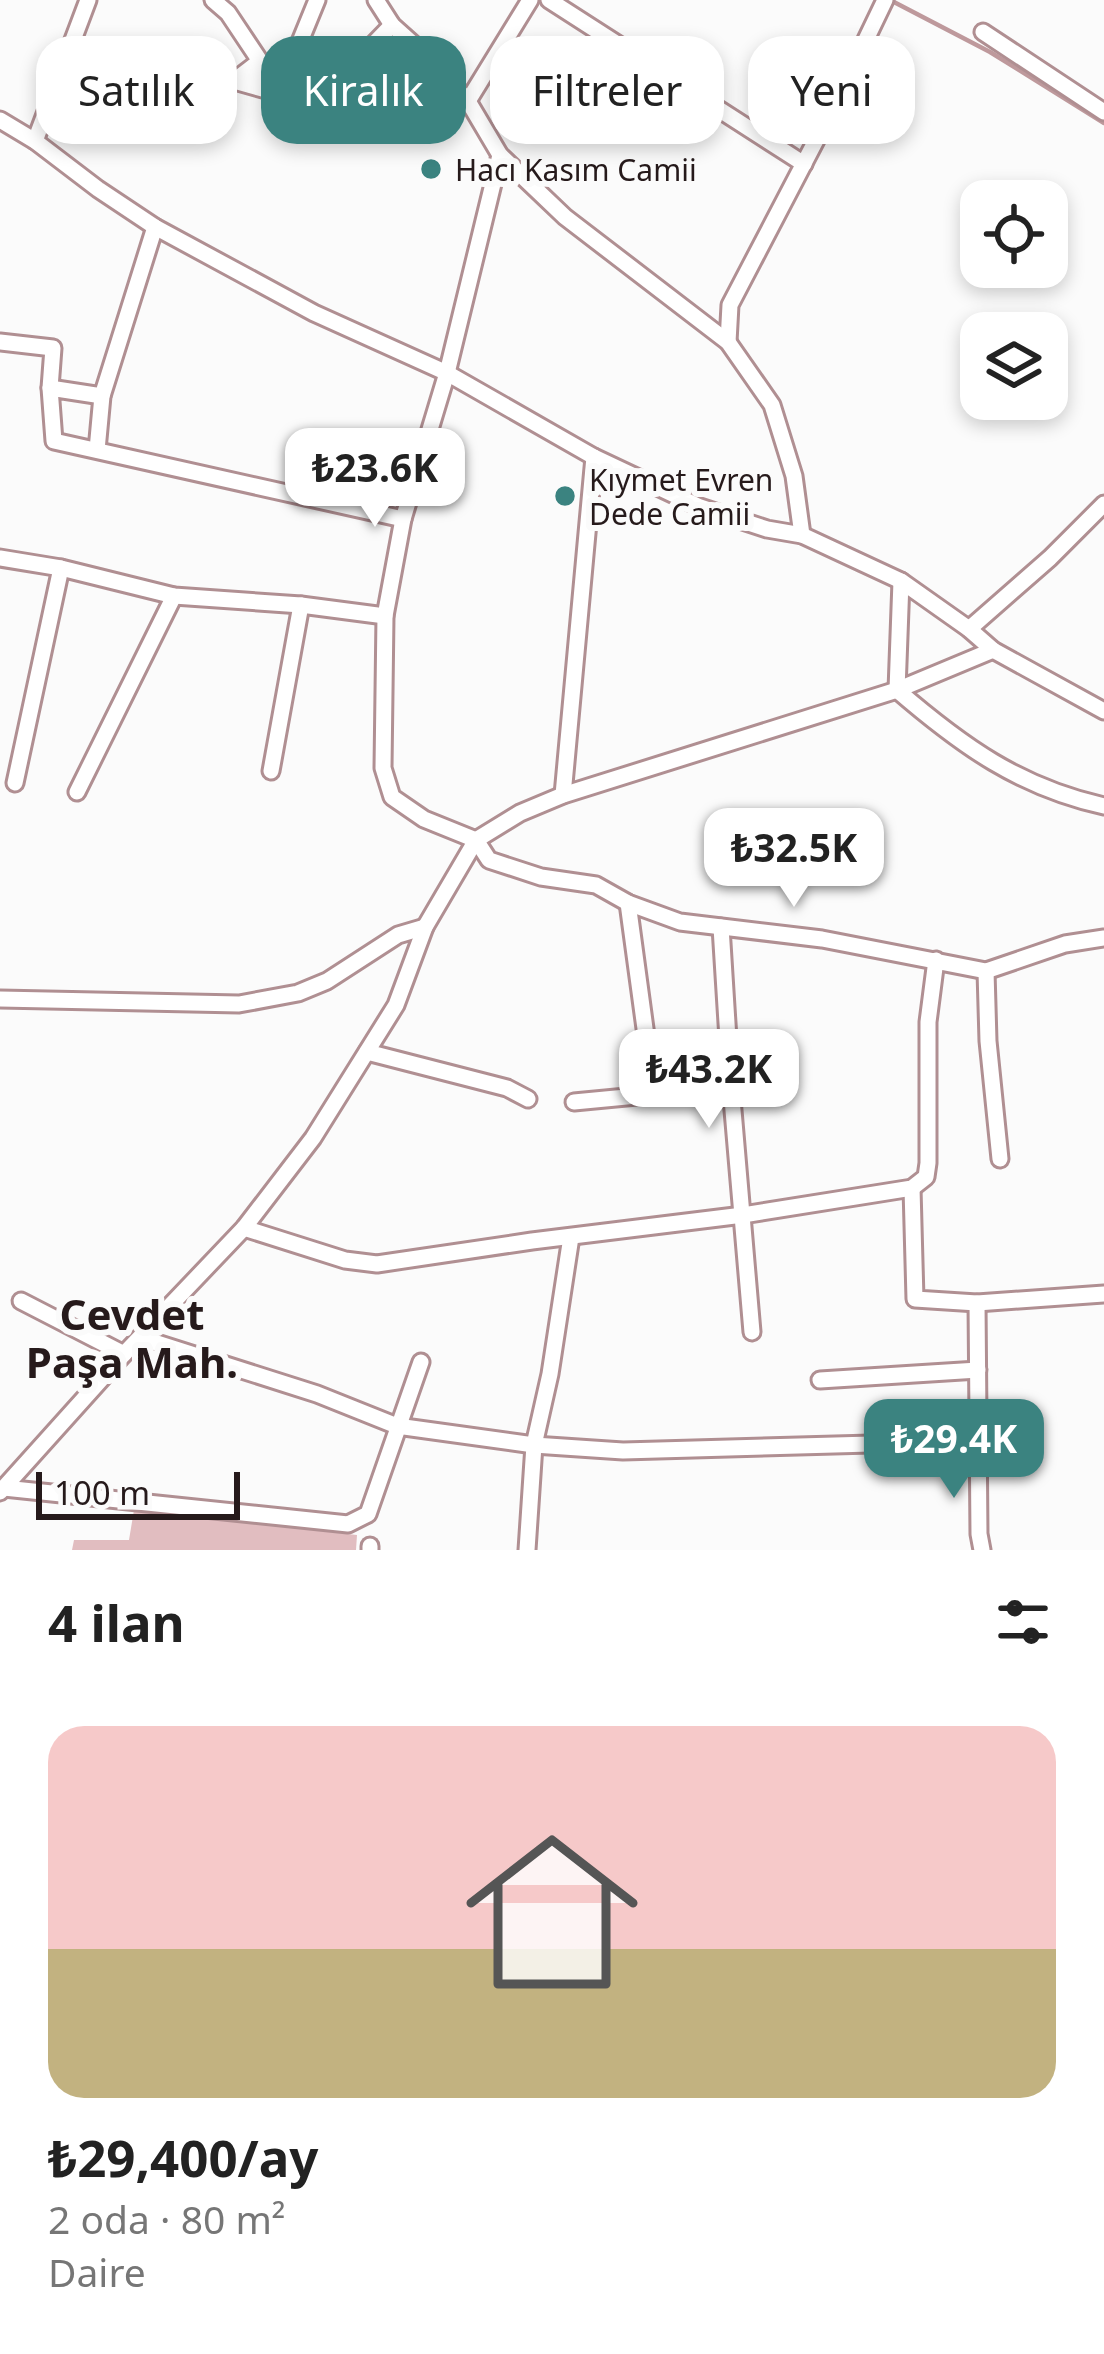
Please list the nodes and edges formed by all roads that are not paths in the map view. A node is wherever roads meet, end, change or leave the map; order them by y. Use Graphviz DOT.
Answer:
graph roads {
  1 [pos="88,0"];
  2 [pos="213,0"];
  3 [pos="317,0"];
  4 [pos="376,0"];
  5 [pos="530,0"];
  6 [pos="549,0"];
  7 [pos="884,4"];
  8 [pos="392,26"];
  9 [pos="983,32"];
  10 [pos="237,78"];
  11 [pos="237,80"];
  12 [pos="237,82"];
  13 [pos="468,101"];
  14 [pos="1104,112"];
  15 [pos="0,120"];
  16 [pos="35,141"];
  17 [pos="500,155"];
  18 [pos="804,164"];
  19 [pos="155,227"];
  20 [pos="0,342"];
  21 [pos="728,342"];
  22 [pos="447,374"];
  23 [pos="50,388"];
  24 [pos="102,396"];
  25 [pos="97,450"];
  26 [pos="594,458"];
  27 [pos="1104,505"];
  28 [pos="403,519"];
  29 [pos="802,535"];
  30 [pos="0,558"];
  31 [pos="61,568"];
  32 [pos="901,581"];
  33 [pos="174,596"];
  34 [pos="302,605"];
  35 [pos="385,616"];
  36 [pos="969,629"];
  37 [pos="993,650"];
  38 [pos="897,690"];
  39 [pos="1104,711"];
  40 [pos="271,771"];
  41 [pos="15,783"];
  42 [pos="77,792"];
  43 [pos="563,795"];
  44 [pos="1104,806"];
  45 [pos="476,840"];
  46 [pos="628,903"];
  47 [pos="425,927"];
  48 [pos="721,927"];
  49 [pos="1104,938"];
  50 [pos="936,960"];
  51 [pos="986,971"];
  52 [pos="0,999"];
  53 [pos="367,1052"];
  54 [pos="730,1087"];
  55 [pos="654,1095"];
  56 [pos="528,1099"];
  57 [pos="574,1102"];
  58 [pos="1000,1159"];
  59 [pos="912,1187"];
  60 [pos="743,1215"];
  61 [pos="244,1228"];
  62 [pos="571,1237"];
  63 [pos="1104,1294"];
  64 [pos="21,1301"];
  65 [pos="976,1304"];
  66 [pos="752,1332"];
  67 [pos="141,1338"];
  68 [pos="124,1354"];
  69 [pos="421,1362"];
  70 [pos="978,1370"];
  71 [pos="820,1380"];
  72 [pos="398,1426"];
  73 [pos="980,1442"];
  74 [pos="534,1445"];
  75 [pos="2,1490"];
  76 [pos="527,1550"];
  77 [pos="982,1550"];
  1 -- 16 [label="street"];
  2 -- 10 [label="street"];
  3 -- 11 [label="street"];
  4 -- 8 [label="street"];
  5 -- 13 [label="street"];
  6 -- 18 [label="street"];
  7 -- 18 [label="street"];
  8 -- 12 [label="street"];
  8 -- 13 [label="street"];
  9 -- 14 [label="street"];
  13 -- 17 [label="street"];
  15 -- 16 [label="street"];
  16 -- 19 [label="street"];
  17 -- 21 [label="street"];
  17 -- 22 [label="street"];
  18 -- 21 [label="street"];
  19 -- 22 [label="street"];
  19 -- 24 [label="street"];
  20 -- 23 [label="street"];
  21 -- 29 [label="street"];
  22 -- 26 [label="street"];
  22 -- 28 [label="street"];
  23 -- 24 [label="street"];
  23 -- 25 [label="street"];
  24 -- 25 [label="street"];
  25 -- 28 [label="street"];
  26 -- 29 [label="street"];
  26 -- 43 [label="street"];
  27 -- 36 [label="street"];
  28 -- 35 [label="street"];
  29 -- 32 [label="street"];
  30 -- 31 [label="street"];
  31 -- 33 [label="street"];
  31 -- 41 [label="street"];
  32 -- 36 [label="street"];
  32 -- 38 [label="street"];
  33 -- 34 [label="street"];
  33 -- 42 [label="street"];
  34 -- 35 [label="street"];
  34 -- 40 [label="street"];
  35 -- 45 [label="street"];
  36 -- 37 [label="street"];
  37 -- 38 [label="street"];
  37 -- 39 [label="street"];
  38 -- 43 [label="street"];
  38 -- 44 [label="street"];
  43 -- 45 [label="street"];
  45 -- 46 [label="street"];
  45 -- 47 [label="street"];
  46 -- 48 [label="street"];
  46 -- 55 [label="street"];
  47 -- 52 [label="street"];
  47 -- 53 [label="street"];
  48 -- 50 [label="street"];
  48 -- 54 [label="street"];
  49 -- 51 [label="street"];
  50 -- 51 [label="street"];
  50 -- 59 [label="street"];
  51 -- 58 [label="street"];
  53 -- 56 [label="street"];
  53 -- 61 [label="street"];
  54 -- 55 [label="street"];
  54 -- 60 [label="street"];
  55 -- 57 [label="street"];
  59 -- 60 [label="street"];
  59 -- 65 [label="street"];
  60 -- 62 [label="street"];
  60 -- 66 [label="street"];
  61 -- 62 [label="street"];
  61 -- 67 [label="street"];
  62 -- 74 [label="street"];
  63 -- 65 [label="street"];
  64 -- 68 [label="street"];
  65 -- 70 [label="street"];
  67 -- 68 [label="street"];
  67 -- 72 [label="street"];
  68 -- 75 [label="street"];
  69 -- 72 [label="street"];
  70 -- 71 [label="street"];
  70 -- 73 [label="street"];
  72 -- 74 [label="street"];
  72 -- 75 [label="street"];
  73 -- 74 [label="street"];
  73 -- 77 [label="street"];
  74 -- 76 [label="street"];
}
